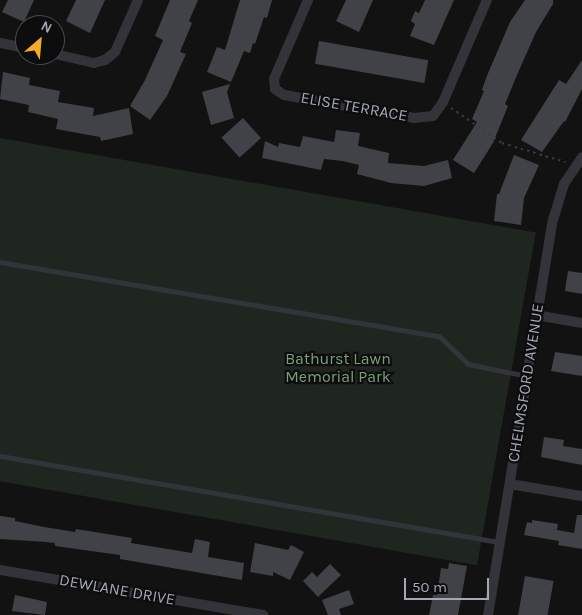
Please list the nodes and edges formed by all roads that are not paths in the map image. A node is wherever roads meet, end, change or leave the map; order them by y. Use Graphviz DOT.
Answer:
graph roads {
  1 [pos="138,0"];
  2 [pos="308,0"];
  3 [pos="487,0"];
  4 [pos="0,42"];
  5 [pos="15,46"];
  6 [pos="65,56"];
  7 [pos="579,161"];
  8 [pos="0,262"];
  9 [pos="536,315"];
  10 [pos="582,323"];
  11 [pos="527,376"];
  12 [pos="0,456"];
  13 [pos="510,484"];
  14 [pos="582,496"];
  15 [pos="500,542"];
  16 [pos="0,570"];
  17 [pos="264,615"];
  18 [pos="488,615"];
  1 -- 6 [label="street"];
  2 -- 3 [label="street, ELISE TERRACE"];
  4 -- 5 [label="street"];
  7 -- 9 [label="street, CHELMSFORD AVENUE"];
  8 -- 11 [label="lane"];
  9 -- 10 [label="street"];
  9 -- 11 [label="street, CHELMSFORD AVENUE"];
  11 -- 13 [label="street, CHELMSFORD AVENUE"];
  12 -- 15 [label="lane"];
  13 -- 14 [label="street"];
  13 -- 15 [label="street, CHELMSFORD AVENUE"];
  15 -- 18 [label="street, CHELMSFORD AVENUE"];
  16 -- 17 [label="street, DEWLANE DRIVE"];
}
